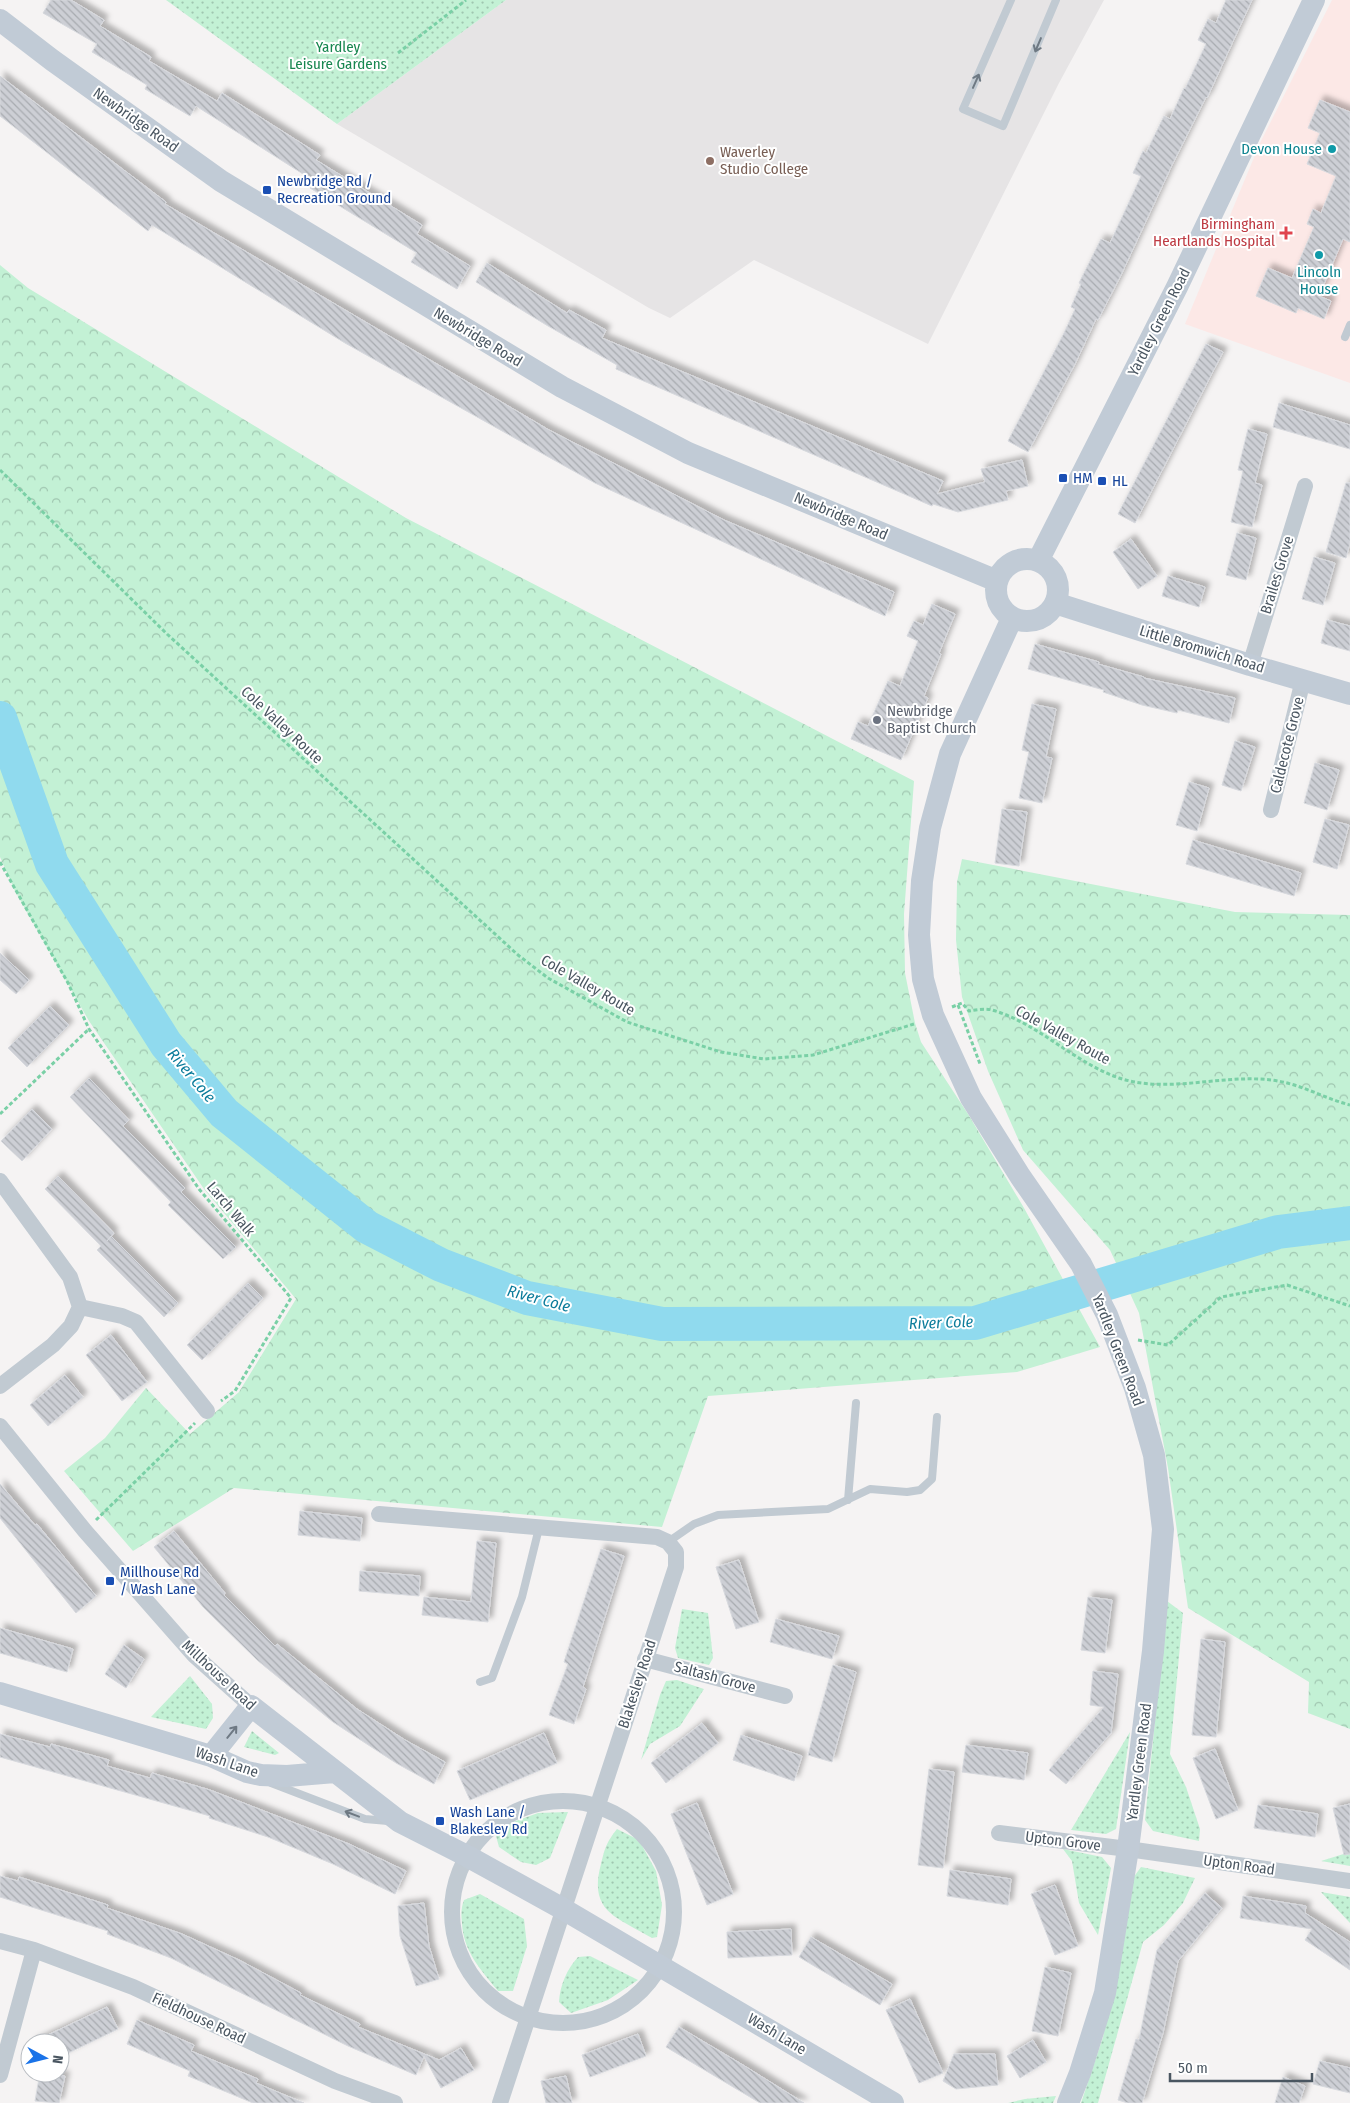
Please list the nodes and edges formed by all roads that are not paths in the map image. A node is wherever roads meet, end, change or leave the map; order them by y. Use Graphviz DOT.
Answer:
graph roads {
  1 [pos="1011,0"];
  2 [pos="1056,0"];
  3 [pos="1314,0"];
  4 [pos="0,20"];
  5 [pos="1350,325"];
  6 [pos="1345,337"];
  7 [pos="1305,486"];
  8 [pos="1038,561"];
  9 [pos="997,581"];
  10 [pos="1055,603"];
  11 [pos="1012,618"];
  12 [pos="1250,665"];
  13 [pos="1303,680"];
  14 [pos="1350,694"];
  15 [pos="1272,810"];
  16 [pos="0,1181"];
  17 [pos="80,1307"];
  18 [pos="0,1386"];
  19 [pos="856,1403"];
  20 [pos="207,1410"];
  21 [pos="937,1417"];
  22 [pos="0,1426"];
  23 [pos="848,1500"];
  24 [pos="379,1514"];
  25 [pos="539,1528"];
  26 [pos="668,1542"];
  27 [pos="645,1659"];
  28 [pos="480,1682"];
  29 [pos="0,1693"];
  30 [pos="786,1696"];
  31 [pos="251,1706"];
  32 [pos="211,1756"];
  33 [pos="335,1772"];
  34 [pos="260,1775"];
  35 [pos="598,1804"];
  36 [pos="400,1822"];
  37 [pos="998,1834"];
  38 [pos="1128,1849"];
  39 [pos="467,1856"];
  40 [pos="1350,1881"];
  41 [pos="563,1909"];
  42 [pos="0,1940"];
  43 [pos="34,1950"];
  44 [pos="661,1966"];
  45 [pos="528,2020"];
  46 [pos="0,2075"];
  47 [pos="395,2103"];
  48 [pos="500,2103"];
  49 [pos="893,2103"];
  50 [pos="1068,2103"];
  2 -- 1 [label="lane, one-way"];
  3 -- 8 [label="street, Yardley Green Road"];
  4 -- 9 [label="street, Newbridge Road"];
  5 -- 6 [label="lane"];
  7 -- 12 [label="street, Brailes Grove"];
  8 -- 9 [label="street"];
  8 -- 10 [label="street"];
  9 -- 11 [label="street"];
  10 -- 11 [label="street"];
  10 -- 12 [label="street, Little Bromwich Road"];
  11 -- 38 [label="street, Yardley Green Road"];
  12 -- 13 [label="street, Little Bromwich Road"];
  13 -- 14 [label="street, Little Bromwich Road"];
  13 -- 15 [label="street, Caldecote Grove"];
  16 -- 17 [label="street"];
  17 -- 18 [label="street"];
  17 -- 20 [label="street"];
  19 -- 23 [label="lane"];
  21 -- 23 [label="lane"];
  22 -- 31 [label="street, Millhouse Road"];
  23 -- 26 [label="lane"];
  24 -- 25 [label="street"];
  25 -- 26 [label="street"];
  25 -- 28 [label="lane"];
  26 -- 27 [label="street, Blakesley Road"];
  27 -- 30 [label="street, Saltash Grove"];
  27 -- 35 [label="street, Blakesley Road"];
  29 -- 32 [label="street, Wash Lane"];
  32 -- 31 [label="street, one-way"];
  31 -- 33 [label="street, Millhouse Road"];
  32 -- 34 [label="street, Wash Lane"];
  33 -- 34 [label="street, Wash Lane"];
  33 -- 36 [label="street, Wash Lane"];
  36 -- 34 [label="lane, one-way"];
  35 -- 39 [label="street"];
  35 -- 41 [label="street, Blakesley Road"];
  35 -- 44 [label="street"];
  36 -- 39 [label="street, Wash Lane"];
  37 -- 38 [label="street, Upton Grove"];
  38 -- 40 [label="street, Upton Road"];
  38 -- 50 [label="street, Yardley Green Road"];
  39 -- 41 [label="street, Wash Lane"];
  39 -- 45 [label="street"];
  41 -- 44 [label="street, Wash Lane"];
  41 -- 45 [label="street, Blakesley Road"];
  42 -- 43 [label="street, Fieldhouse Road"];
  43 -- 46 [label="street"];
  43 -- 47 [label="street, Fieldhouse Road"];
  44 -- 45 [label="street"];
  44 -- 49 [label="street, Wash Lane"];
  45 -- 48 [label="street, Blakesley Road"];
}
